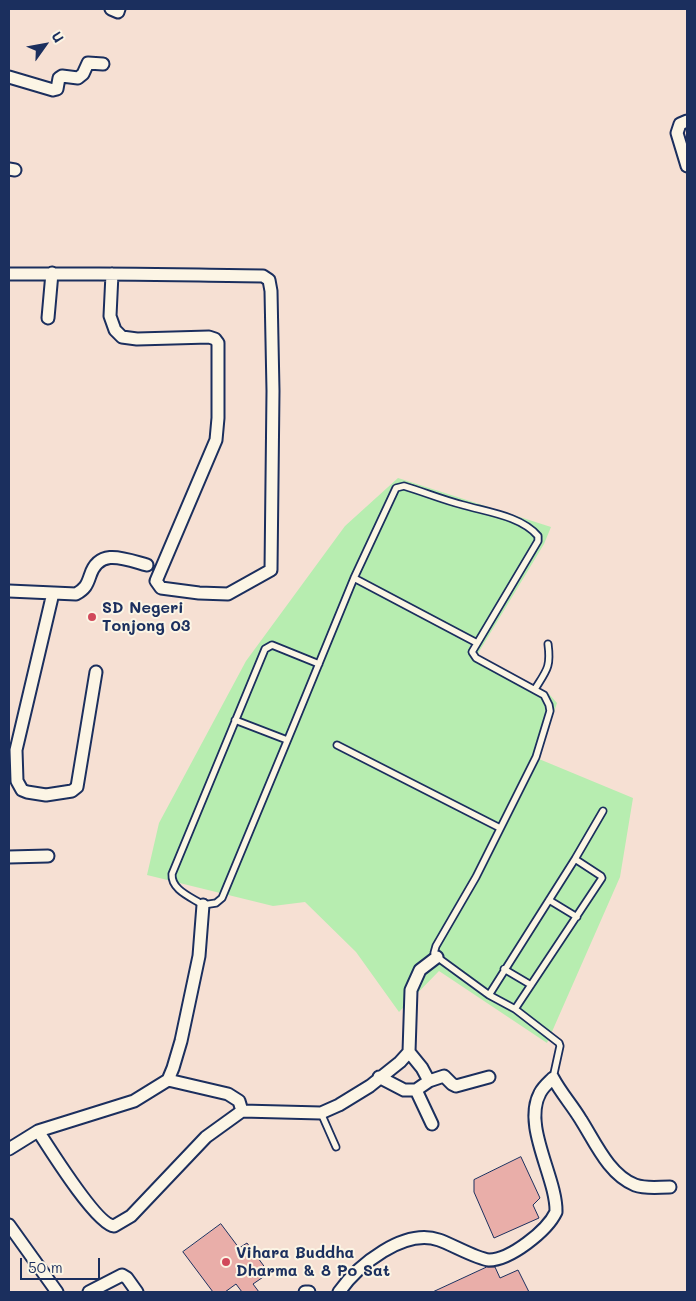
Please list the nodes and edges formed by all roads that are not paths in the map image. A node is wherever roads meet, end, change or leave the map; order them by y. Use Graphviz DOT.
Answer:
graph roads {
  1 [pos="111,9"];
  2 [pos="119,9"];
  3 [pos="103,64"];
  4 [pos="9,77"];
  5 [pos="687,121"];
  6 [pos="687,166"];
  7 [pos="9,274"];
  8 [pos="52,274"];
  9 [pos="112,274"];
  10 [pos="48,318"];
  11 [pos="147,565"];
  12 [pos="354,578"];
  13 [pos="9,591"];
  14 [pos="53,592"];
  15 [pos="478,643"];
  16 [pos="548,644"];
  17 [pos="319,664"];
  18 [pos="96,672"];
  19 [pos="535,689"];
  20 [pos="235,720"];
  21 [pos="287,740"];
  22 [pos="337,746"];
  23 [pos="12,750"];
  24 [pos="603,811"];
  25 [pos="500,828"];
  26 [pos="48,856"];
  27 [pos="9,857"];
  28 [pos="575,859"];
  29 [pos="549,900"];
  30 [pos="203,905"];
  31 [pos="576,917"];
  32 [pos="436,957"];
  33 [pos="504,969"];
  34 [pos="531,985"];
  35 [pos="488,995"];
  36 [pos="515,1009"];
  37 [pos="408,1052"];
  38 [pos="379,1077"];
  39 [pos="488,1077"];
  40 [pos="553,1078"];
  41 [pos="168,1080"];
  42 [pos="429,1081"];
  43 [pos="416,1090"];
  44 [pos="242,1111"];
  45 [pos="320,1113"];
  46 [pos="432,1124"];
  47 [pos="38,1131"];
  48 [pos="336,1147"];
  49 [pos="9,1149"];
  50 [pos="670,1187"];
  51 [pos="9,1225"];
  52 [pos="58,1292"];
  53 [pos="89,1292"];
  54 [pos="136,1292"];
  55 [pos="305,1292"];
  56 [pos="309,1292"];
  57 [pos="339,1292"];
  1 -- 2 [label="street"];
  3 -- 4 [label="street"];
  5 -- 6 [label="street"];
  7 -- 8 [label="street"];
  8 -- 9 [label="street"];
  8 -- 10 [label="street"];
  9 -- 9 [label="street"];
  11 -- 14 [label="street"];
  12 -- 15 [label="lane"];
  12 -- 15 [label="lane"];
  12 -- 17 [label="lane"];
  13 -- 14 [label="street"];
  14 -- 23 [label="street"];
  15 -- 19 [label="lane"];
  16 -- 19 [label="lane"];
  17 -- 20 [label="lane"];
  17 -- 21 [label="lane"];
  18 -- 23 [label="street"];
  19 -- 25 [label="lane"];
  20 -- 21 [label="lane"];
  20 -- 30 [label="lane"];
  21 -- 30 [label="lane"];
  22 -- 25 [label="lane"];
  24 -- 28 [label="lane"];
  25 -- 32 [label="lane"];
  26 -- 27 [label="street"];
  28 -- 29 [label="lane"];
  28 -- 31 [label="lane"];
  29 -- 31 [label="lane"];
  29 -- 33 [label="lane"];
  30 -- 41 [label="street"];
  31 -- 34 [label="lane"];
  32 -- 35 [label="lane"];
  32 -- 37 [label="street"];
  33 -- 34 [label="lane"];
  33 -- 35 [label="lane"];
  34 -- 36 [label="lane"];
  35 -- 36 [label="lane"];
  36 -- 40 [label="lane"];
  37 -- 38 [label="street"];
  37 -- 42 [label="street"];
  38 -- 43 [label="street"];
  38 -- 45 [label="street"];
  39 -- 42 [label="street"];
  40 -- 50 [label="street"];
  40 -- 57 [label="street"];
  41 -- 44 [label="street"];
  41 -- 47 [label="street"];
  42 -- 43 [label="street"];
  43 -- 46 [label="street"];
  44 -- 45 [label="street"];
  44 -- 47 [label="street"];
  45 -- 48 [label="lane"];
  47 -- 49 [label="street"];
  51 -- 52 [label="street"];
  53 -- 54 [label="street"];
  55 -- 56 [label="street"];
}
